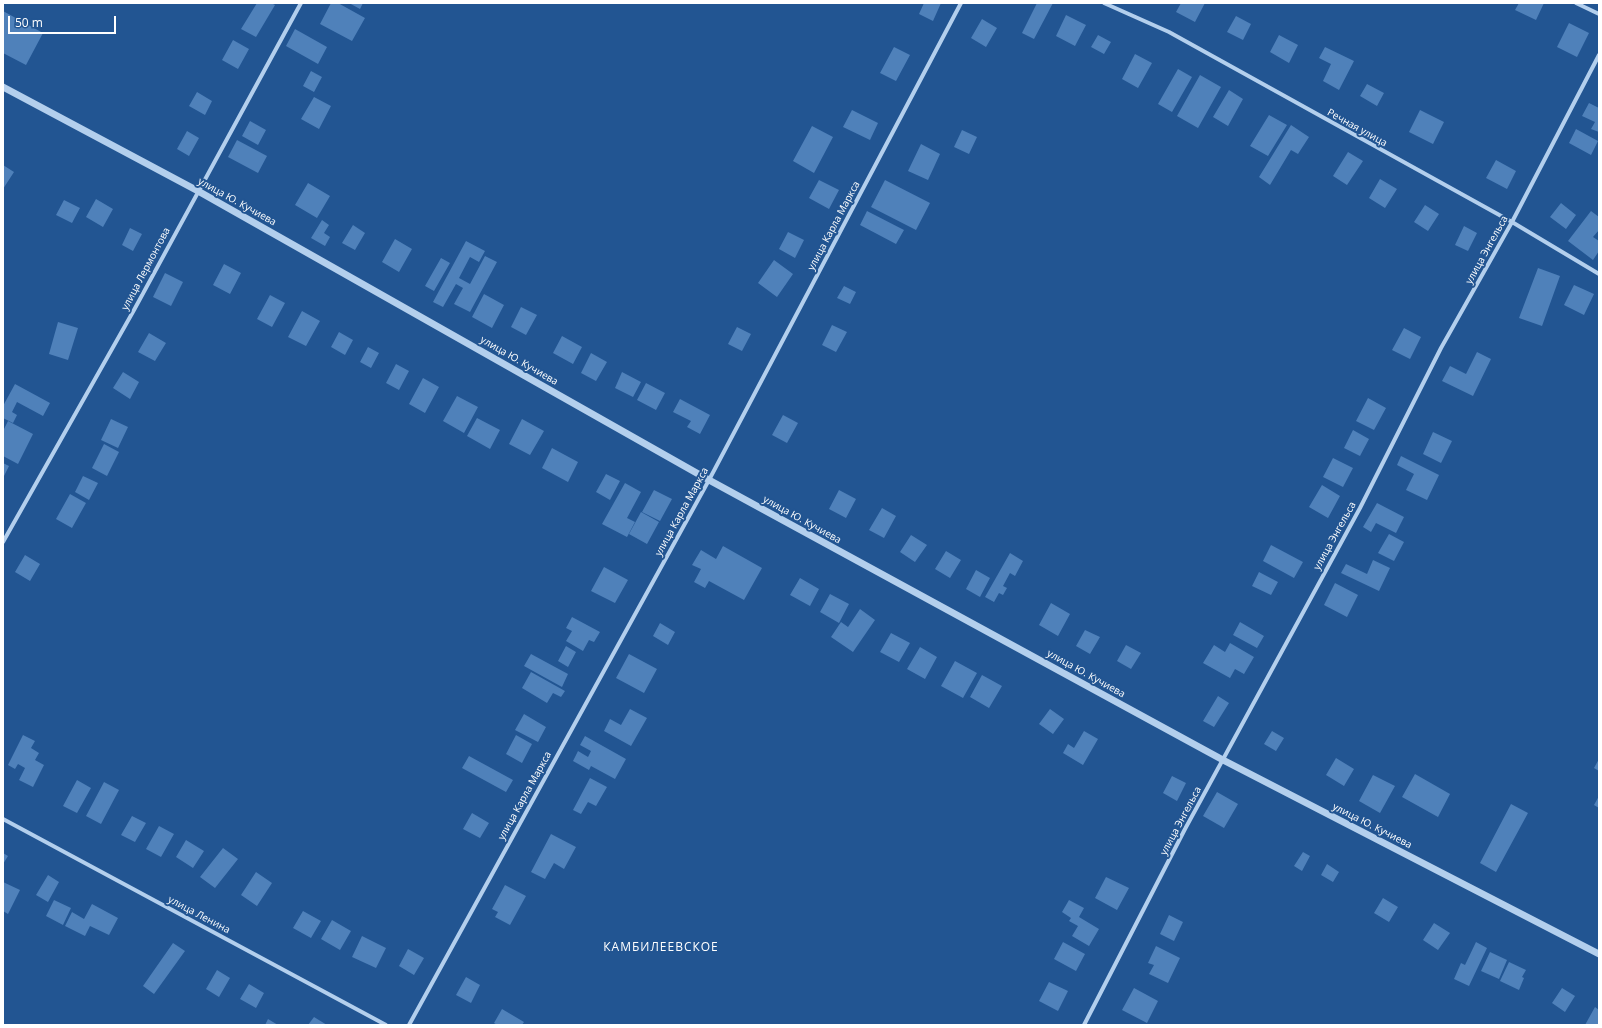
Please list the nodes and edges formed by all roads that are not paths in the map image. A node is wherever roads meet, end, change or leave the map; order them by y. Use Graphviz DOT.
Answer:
graph roads {
  1 [pos="301,3"];
  2 [pos="961,3"];
  3 [pos="1104,3"];
  4 [pos="1576,3"];
  5 [pos="1599,14"];
  6 [pos="1599,55"];
  7 [pos="3,87"];
  8 [pos="198,191"];
  9 [pos="1512,222"];
  10 [pos="1599,274"];
  11 [pos="709,480"];
  12 [pos="3,542"];
  13 [pos="1223,760"];
  14 [pos="3,819"];
  15 [pos="1599,954"];
  16 [pos="386,1025"];
  17 [pos="409,1025"];
  18 [pos="1084,1025"];
  1 -- 8 [label="street, улица Лермонтова"];
  2 -- 11 [label="street, улица Карла Маркса"];
  3 -- 9 [label="street, Речная улица"];
  4 -- 5 [label="street"];
  6 -- 9 [label="street, улица Энгельса"];
  7 -- 8 [label="street, улица Ю. Кучиева"];
  8 -- 11 [label="street, улица Ю. Кучиева"];
  8 -- 12 [label="street, улица Лермонтова"];
  9 -- 10 [label="street, Речная улица"];
  9 -- 13 [label="street, улица Энгельса"];
  11 -- 13 [label="street, улица Ю. Кучиева"];
  11 -- 17 [label="street, улица Карла Маркса"];
  13 -- 15 [label="street, улица Ю. Кучиева"];
  13 -- 18 [label="street, улица Энгельса"];
  14 -- 16 [label="street, улица Ленина"];
}
